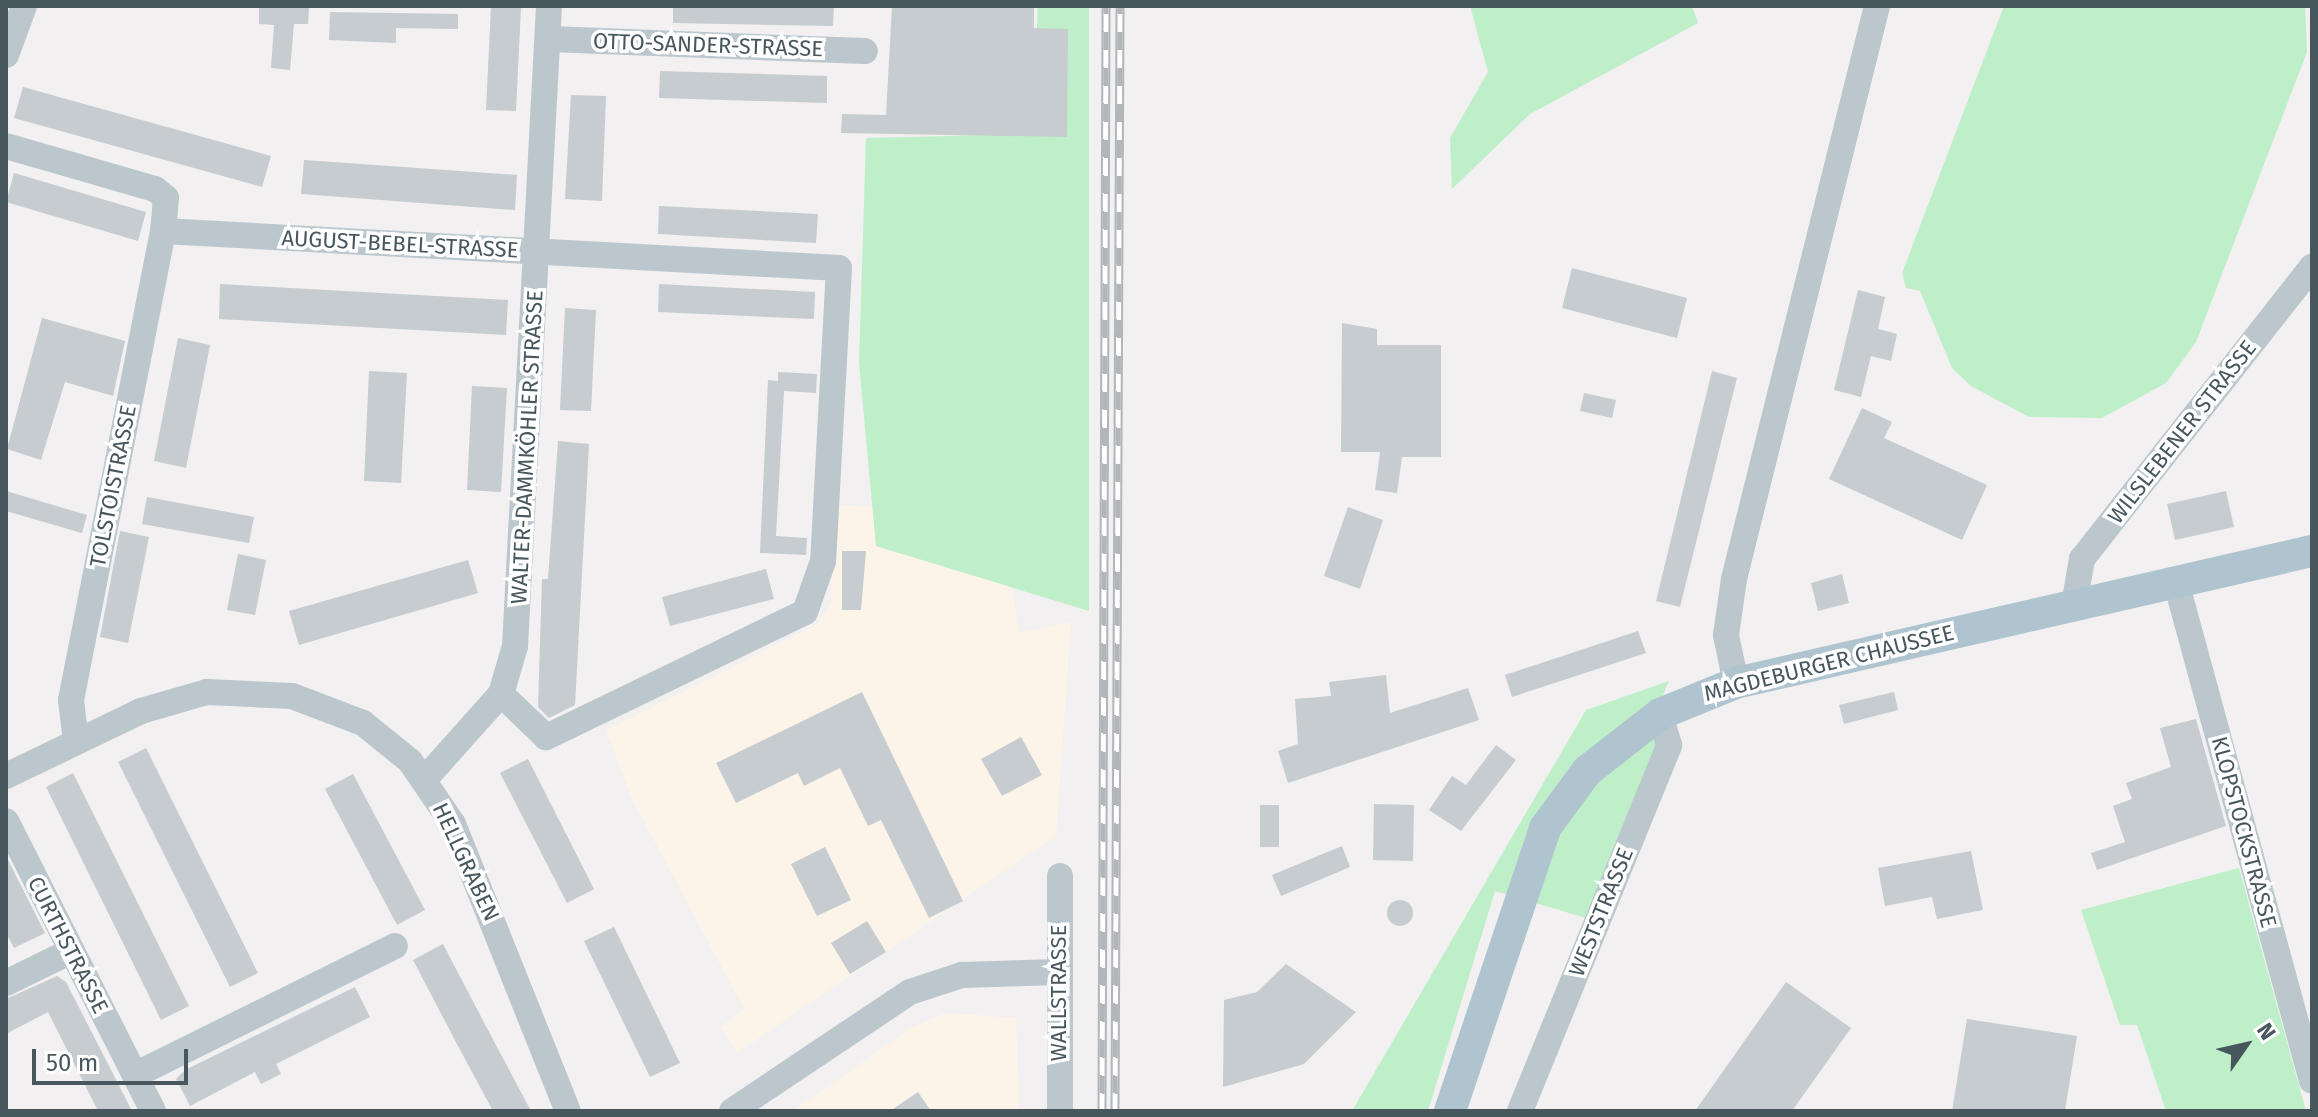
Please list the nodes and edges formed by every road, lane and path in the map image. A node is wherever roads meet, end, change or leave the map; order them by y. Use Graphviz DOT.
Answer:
graph roads {
  1 [pos="24,6"];
  2 [pos="549,6"];
  3 [pos="1877,6"];
  4 [pos="550,39"];
  5 [pos="865,51"];
  6 [pos="6,55"];
  7 [pos="6,146"];
  8 [pos="163,231"];
  9 [pos="539,251"];
  10 [pos="2312,267"];
  11 [pos="2312,551"];
  12 [pos="2176,582"];
  13 [pos="2074,605"];
  14 [pos="1736,683"];
  15 [pos="501,694"];
  16 [pos="1660,714"];
  17 [pos="76,741"];
  18 [pos="6,776"];
  19 [pos="424,780"];
  20 [pos="6,821"];
  21 [pos="1060,876"];
  22 [pos="395,946"];
  23 [pos="71,951"];
  24 [pos="1059,972"];
  25 [pos="6,983"];
  26 [pos="135,1075"];
  27 [pos="2312,1081"];
  28 [pos="153,1111"];
  29 [pos="568,1111"];
  30 [pos="732,1111"];
  31 [pos="1060,1111"];
  32 [pos="1450,1111"];
  33 [pos="1520,1111"];
  1 -- 6 [label="street"];
  2 -- 4 [label="street, WALTER-DAMMKÖHLER STRASSE"];
  3 -- 14 [label="street"];
  4 -- 5 [label="street, OTTO-SANDER-STRASSE"];
  4 -- 9 [label="street, WALTER-DAMMKÖHLER STRASSE"];
  7 -- 8 [label="street"];
  8 -- 9 [label="street, AUGUST-BEBEL-STRASSE"];
  8 -- 17 [label="street, TOLSTOISTRASSE"];
  9 -- 15 [label="street, WALTER-DAMMKÖHLER STRASSE"];
  9 -- 15 [label="street, AUGUST-BEBEL-STRASSE"];
  10 -- 13 [label="street, WILSLEBENER STRASSE"];
  11 -- 12 [label="main road, MAGDEBURGER CHAUSSEE"];
  12 -- 13 [label="main road, MAGDEBURGER CHAUSSEE"];
  12 -- 27 [label="street, KLOPSTOCKSTRASSE"];
  13 -- 14 [label="main road, MAGDEBURGER CHAUSSEE"];
  14 -- 16 [label="main road, MAGDEBURGER CHAUSSEE"];
  15 -- 19 [label="street, WALTER-DAMMKÖHLER STRASSE"];
  16 -- 32 [label="main road, MAGDEBURGER CHAUSSEE"];
  16 -- 33 [label="street, WESTSTRASSE"];
  17 -- 18 [label="street, HELLGRABEN"];
  17 -- 19 [label="street, HELLGRABEN"];
  19 -- 29 [label="street, HELLGRABEN"];
  20 -- 23 [label="street, CURTHSTRASSE"];
  21 -- 24 [label="street, WALLSTRASSE"];
  22 -- 26 [label="street"];
  23 -- 25 [label="street"];
  23 -- 26 [label="street, CURTHSTRASSE"];
  24 -- 30 [label="street"];
  24 -- 31 [label="street, WALLSTRASSE"];
  26 -- 28 [label="street, CURTHSTRASSE"];
}
